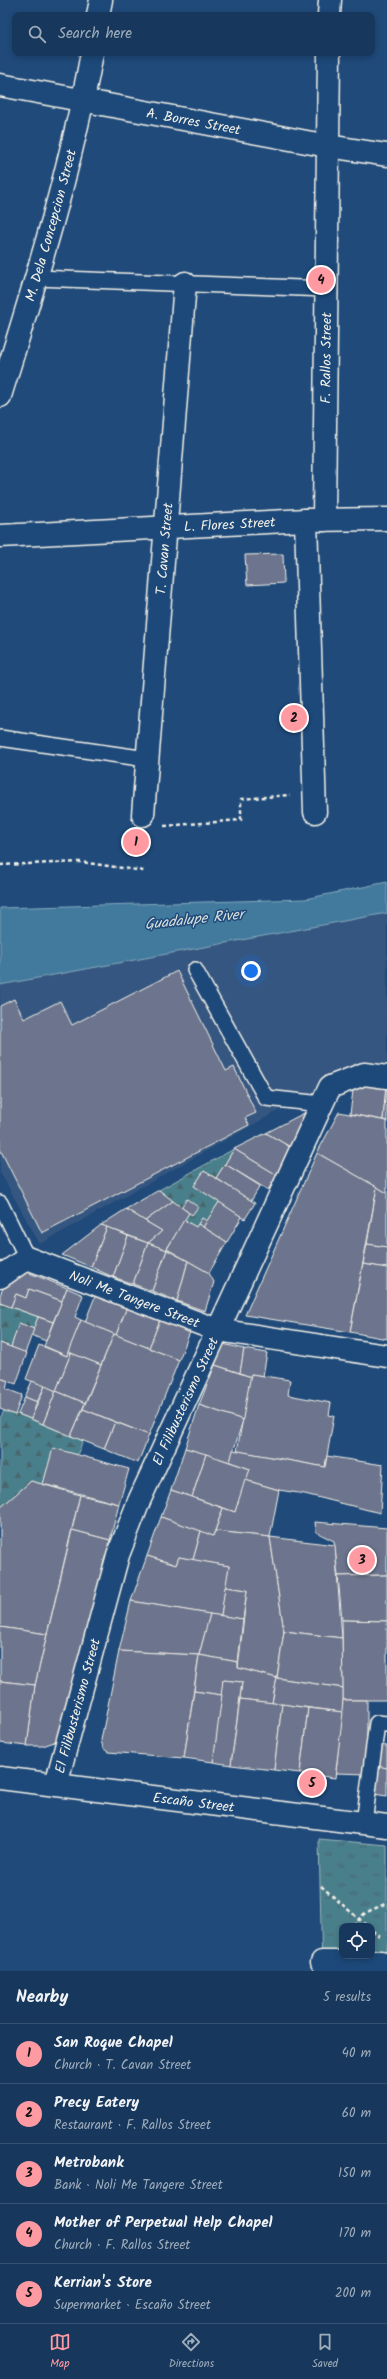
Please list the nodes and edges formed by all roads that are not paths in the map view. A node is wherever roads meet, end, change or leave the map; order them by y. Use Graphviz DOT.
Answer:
graph roads {
  1 [pos="101,0"];
  2 [pos="330,0"];
  3 [pos="99,12"];
  4 [pos="329,12"];
  5 [pos="91,56"];
  6 [pos="329,56"];
  7 [pos="0,85"];
  8 [pos="83,101"];
  9 [pos="328,146"];
  10 [pos="387,155"];
  11 [pos="36,278"];
  12 [pos="185,283"];
  13 [pos="326,289"];
  14 [pos="0,396"];
  15 [pos="387,519"];
  16 [pos="315,520"];
  17 [pos="166,527"];
  18 [pos="0,536"];
  19 [pos="0,738"];
  20 [pos="147,759"];
  21 [pos="315,802"];
  22 [pos="143,815"];
  23 [pos="195,970"];
  24 [pos="387,1077"];
  25 [pos="322,1104"];
  26 [pos="0,1203"];
  27 [pos="27,1258"];
  28 [pos="0,1277"];
  29 [pos="217,1330"];
  30 [pos="387,1356"];
  31 [pos="387,1724"];
  32 [pos="0,1778"];
  33 [pos="56,1784"];
  34 [pos="364,1823"];
  35 [pos="387,1826"];
  36 [pos="384,1960"];
  37 [pos="322,1962"];
  1 -- 3 [label="street"];
  2 -- 4 [label="street"];
  5 -- 8 [label="street, M. Dela Concepcion Street"];
  6 -- 9 [label="street, F. Rallos Street"];
  7 -- 8 [label="street, A. Borres Street"];
  8 -- 9 [label="street, A. Borres Street"];
  8 -- 11 [label="street, M. Dela Concepcion Street"];
  9 -- 10 [label="street, A. Borres Street"];
  9 -- 13 [label="street, F. Rallos Street"];
  11 -- 12 [label="lane"];
  11 -- 14 [label="street, M. Dela Concepcion Street"];
  12 -- 13 [label="lane"];
  12 -- 17 [label="street, T. Cavan Street"];
  13 -- 16 [label="street, F. Rallos Street"];
  15 -- 16 [label="street, L. Flores Street"];
  16 -- 17 [label="street, L. Flores Street"];
  16 -- 21 [label="street, F. Rallos Street"];
  17 -- 18 [label="street, L. Flores Street"];
  17 -- 20 [label="street, T. Cavan Street"];
  19 -- 20 [label="lane"];
  20 -- 22 [label="street, T. Cavan Street"];
  23 -- 25 [label="lane"];
  24 -- 25 [label="street, El Filibusterismo Street"];
  25 -- 29 [label="street, El Filibusterismo Street"];
  26 -- 27 [label="lane"];
  27 -- 28 [label="street"];
  27 -- 29 [label="street, Noli Me Tangere Street"];
  29 -- 30 [label="street, Noli Me Tangere Street"];
  29 -- 33 [label="street, El Filibusterismo Street"];
  31 -- 34 [label="lane"];
  32 -- 33 [label="street, Escaño Street"];
  33 -- 34 [label="street, Escaño Street"];
  34 -- 35 [label="street, Escaño Street"];
  36 -- 37 [label="street"];
}
